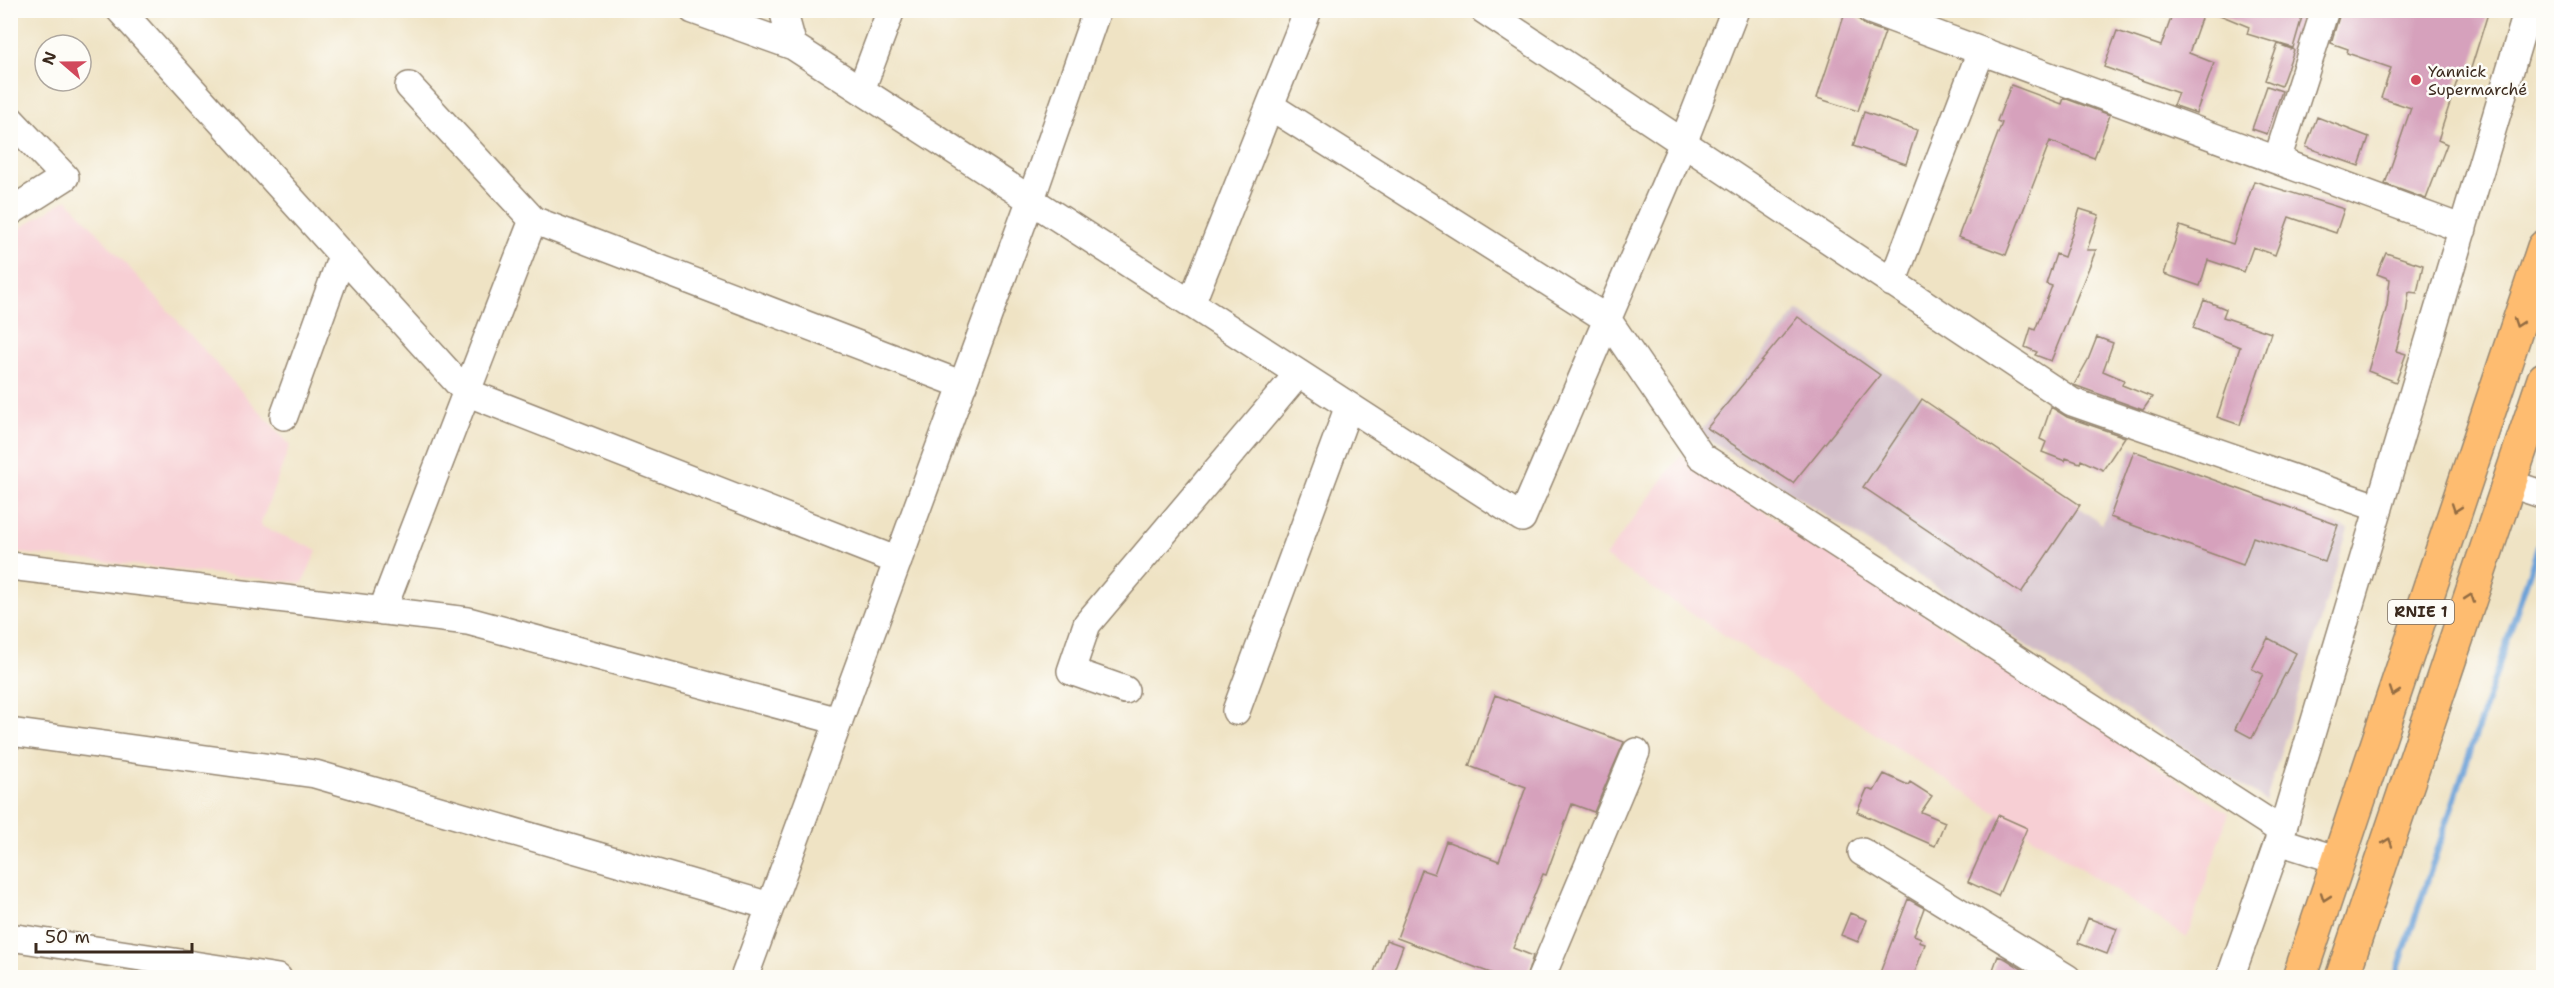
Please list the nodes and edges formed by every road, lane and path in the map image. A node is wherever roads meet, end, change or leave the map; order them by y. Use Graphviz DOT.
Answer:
graph roads {
  1 [pos="120,10"];
  2 [pos="693,10"];
  3 [pos="783,10"];
  4 [pos="891,10"];
  5 [pos="1097,10"];
  6 [pos="1308,10"];
  7 [pos="1735,10"];
  8 [pos="1870,10"];
  9 [pos="2325,10"];
  10 [pos="2528,10"];
  11 [pos="1489,12"];
  12 [pos="793,46"];
  13 [pos="1981,51"];
  14 [pos="409,86"];
  15 [pos="861,90"];
  16 [pos="1270,105"];
  17 [pos="10,118"];
  18 [pos="1683,143"];
  19 [pos="2277,160"];
  20 [pos="1031,199"];
  21 [pos="10,212"];
  22 [pos="532,220"];
  23 [pos="2463,229"];
  24 [pos="2544,247"];
  25 [pos="342,256"];
  26 [pos="1892,283"];
  27 [pos="1191,304"];
  28 [pos="1607,319"];
  29 [pos="1298,374"];
  30 [pos="2544,379"];
  31 [pos="963,385"];
  32 [pos="466,392"];
  33 [pos="1349,406"];
  34 [pos="284,416"];
  35 [pos="2508,483"];
  36 [pos="2544,495"];
  37 [pos="2379,508"];
  38 [pos="898,561"];
  39 [pos="10,566"];
  40 [pos="382,611"];
  41 [pos="1125,690"];
  42 [pos="1236,711"];
  43 [pos="839,721"];
  44 [pos="10,732"];
  45 [pos="1636,752"];
  46 [pos="2280,836"];
  47 [pos="1862,852"];
  48 [pos="2338,860"];
  49 [pos="770,906"];
  50 [pos="10,937"];
  51 [pos="278,978"];
  52 [pos="744,978"];
  53 [pos="1541,978"];
  54 [pos="2067,978"];
  55 [pos="2230,978"];
  56 [pos="2298,978"];
  57 [pos="2342,978"];
  1 -- 25 [label="street"];
  2 -- 12 [label="street"];
  3 -- 12 [label="street"];
  4 -- 15 [label="street"];
  5 -- 20 [label="street"];
  6 -- 16 [label="street"];
  7 -- 18 [label="street"];
  8 -- 13 [label="street"];
  9 -- 19 [label="street"];
  10 -- 23 [label="street"];
  11 -- 18 [label="street"];
  12 -- 15 [label="street"];
  13 -- 19 [label="street"];
  13 -- 26 [label="street"];
  14 -- 22 [label="street"];
  15 -- 20 [label="street"];
  16 -- 27 [label="street"];
  16 -- 28 [label="street"];
  17 -- 21 [label="street"];
  18 -- 26 [label="street"];
  18 -- 28 [label="street"];
  19 -- 23 [label="street"];
  20 -- 27 [label="street"];
  20 -- 31 [label="street"];
  22 -- 31 [label="street"];
  22 -- 32 [label="street"];
  23 -- 37 [label="street"];
  24 -- 48 [label="highway, RNIE 1, one-way"];
  25 -- 32 [label="street"];
  25 -- 34 [label="street"];
  26 -- 37 [label="street"];
  27 -- 29 [label="street"];
  28 -- 33 [label="street"];
  28 -- 46 [label="street"];
  29 -- 33 [label="street"];
  29 -- 41 [label="street"];
  30 -- 35 [label="highway, RNIE 1"];
  31 -- 38 [label="street"];
  32 -- 38 [label="street"];
  32 -- 40 [label="street"];
  33 -- 42 [label="street"];
  35 -- 36 [label="street"];
  57 -- 35 [label="highway, RNIE 1, one-way"];
  37 -- 46 [label="street"];
  38 -- 43 [label="street"];
  39 -- 40 [label="street"];
  40 -- 43 [label="street"];
  43 -- 49 [label="street"];
  44 -- 49 [label="street"];
  45 -- 53 [label="street"];
  46 -- 48 [label="street"];
  46 -- 55 [label="street"];
  47 -- 54 [label="street"];
  48 -- 56 [label="highway, RNIE 1, one-way"];
  49 -- 52 [label="street"];
  50 -- 51 [label="street"];
}
